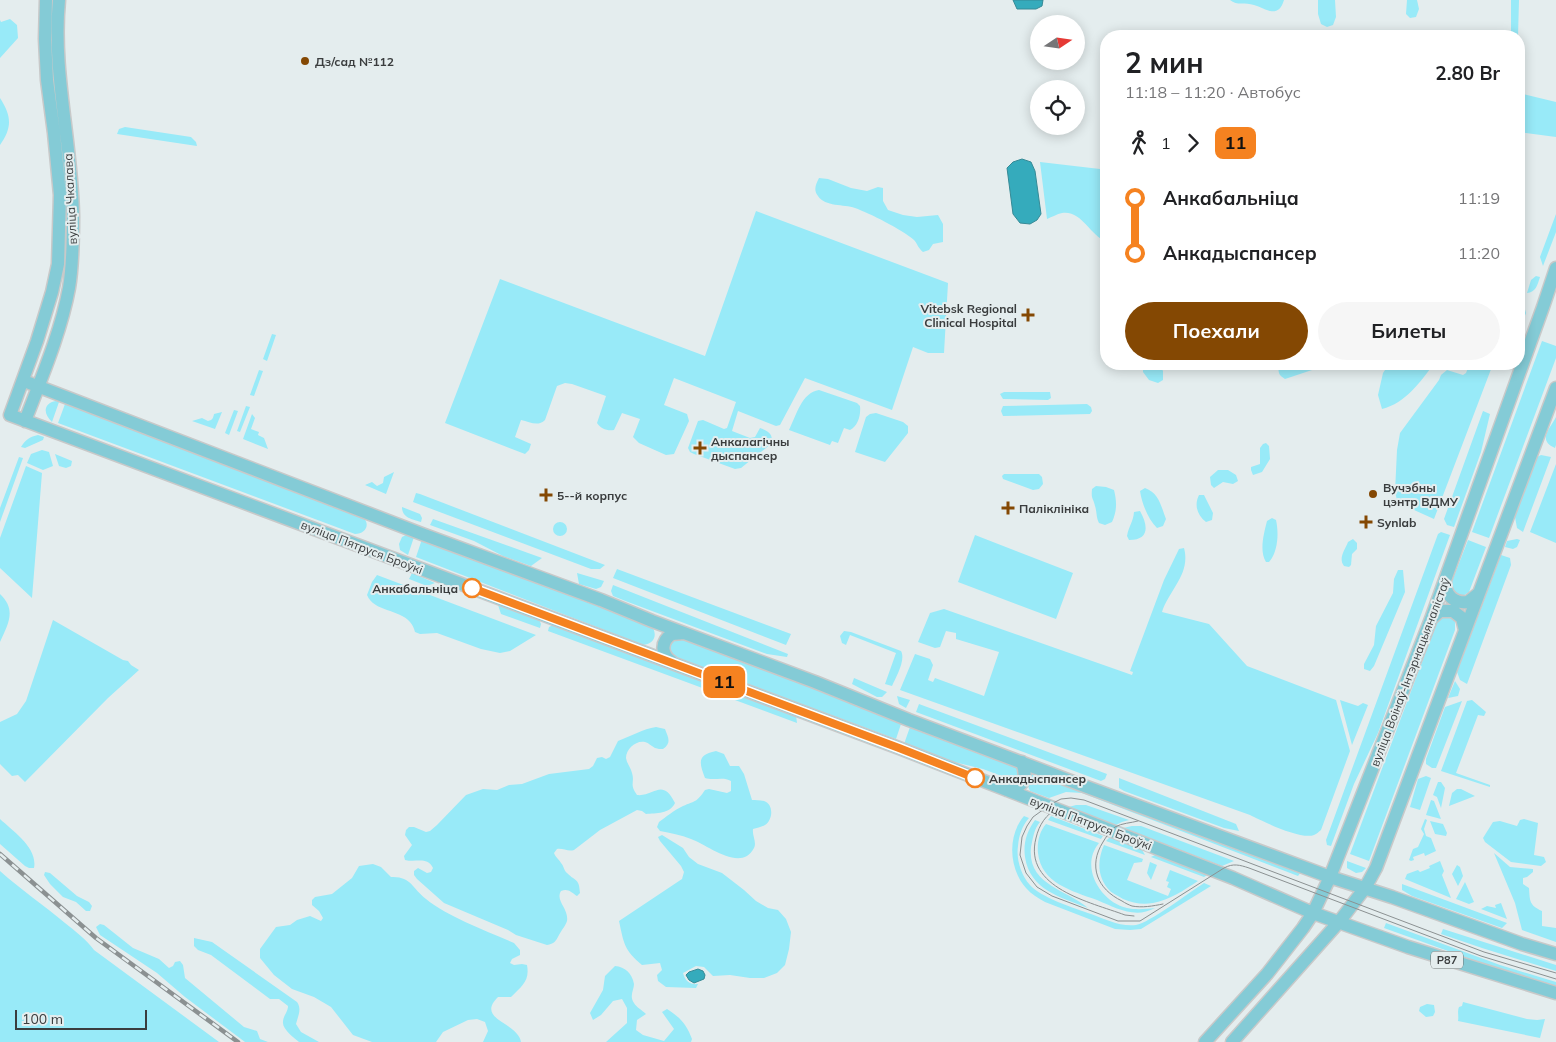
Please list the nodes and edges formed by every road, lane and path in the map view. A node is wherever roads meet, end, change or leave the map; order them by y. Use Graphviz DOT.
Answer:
graph roads {
  1 [pos="46,0"];
  2 [pos="58,0"];
  3 [pos="1556,268"];
  4 [pos="1525,358"];
  5 [pos="1521,370"];
  6 [pos="24,380"];
  7 [pos="38,386"];
  8 [pos="1556,388"];
  9 [pos="10,415"];
  10 [pos="25,421"];
  11 [pos="1445,582"];
  12 [pos="1478,594"];
  13 [pos="1431,619"];
  14 [pos="652,621"];
  15 [pos="1465,630"];
  16 [pos="684,633"];
  17 [pos="640,651"];
  18 [pos="672,663"];
  19 [pos="1022,762"];
  20 [pos="1006,790"];
  21 [pos="1330,877"];
  22 [pos="1365,888"];
  23 [pos="1313,913"];
  24 [pos="1339,922"];
  25 [pos="1556,954"];
  26 [pos="1556,993"];
  27 [pos="1205,1042"];
  28 [pos="1232,1042"];
  1 -- 6 [label="main road, вуліца Чкалава"];
  2 -- 7 [label="main road, вуліца Чкалава"];
  3 -- 4 [label="main road, вуліца Воінаў-Інтэрнацыяналістаў"];
  5 -- 11 [label="main road, вуліца Воінаў-Інтэрнацыяналістаў"];
  6 -- 7 [label="main road"];
  6 -- 9 [label="main road, вуліца Чкалава"];
  7 -- 10 [label="main road, вуліца Чкалава"];
  7 -- 14 [label="main road"];
  8 -- 12 [label="main road"];
  9 -- 10 [label="main road, вуліца Пятруся Броўкі"];
  10 -- 17 [label="main road, вуліца Пятруся Броўкі"];
  11 -- 12 [label="main road"];
  11 -- 13 [label="main road, вуліца Воінаў-Інтэрнацыяналістаў"];
  12 -- 15 [label="main road"];
  13 -- 15 [label="main road"];
  13 -- 21 [label="main road, вуліца Воінаў-Інтэрнацыяналістаў"];
  14 -- 16 [label="main road"];
  14 -- 17 [label="main road"];
  15 -- 22 [label="main road"];
  16 -- 18 [label="main road"];
  16 -- 19 [label="main road"];
  17 -- 18 [label="main road, вуліца Пятруся Броўкі"];
  18 -- 20 [label="main road, вуліца Пятруся Броўкі"];
  19 -- 20 [label="main road"];
  19 -- 21 [label="main road"];
  20 -- 23 [label="main road, вуліца Пятруся Броўкі"];
  21 -- 22 [label="main road"];
  21 -- 23 [label="main road, вуліца Воінаў-Інтэрнацыяналістаў"];
  22 -- 24 [label="main road"];
  22 -- 25 [label="main road"];
  23 -- 24 [label="main road, вуліца Пятруся Броўкі"];
  23 -- 27 [label="main road, вуліца Воінаў-Інтэрнацыяналістаў"];
  24 -- 26 [label="main road, вуліца Пятруся Броўкі / Р87"];
  24 -- 28 [label="main road"];
}
